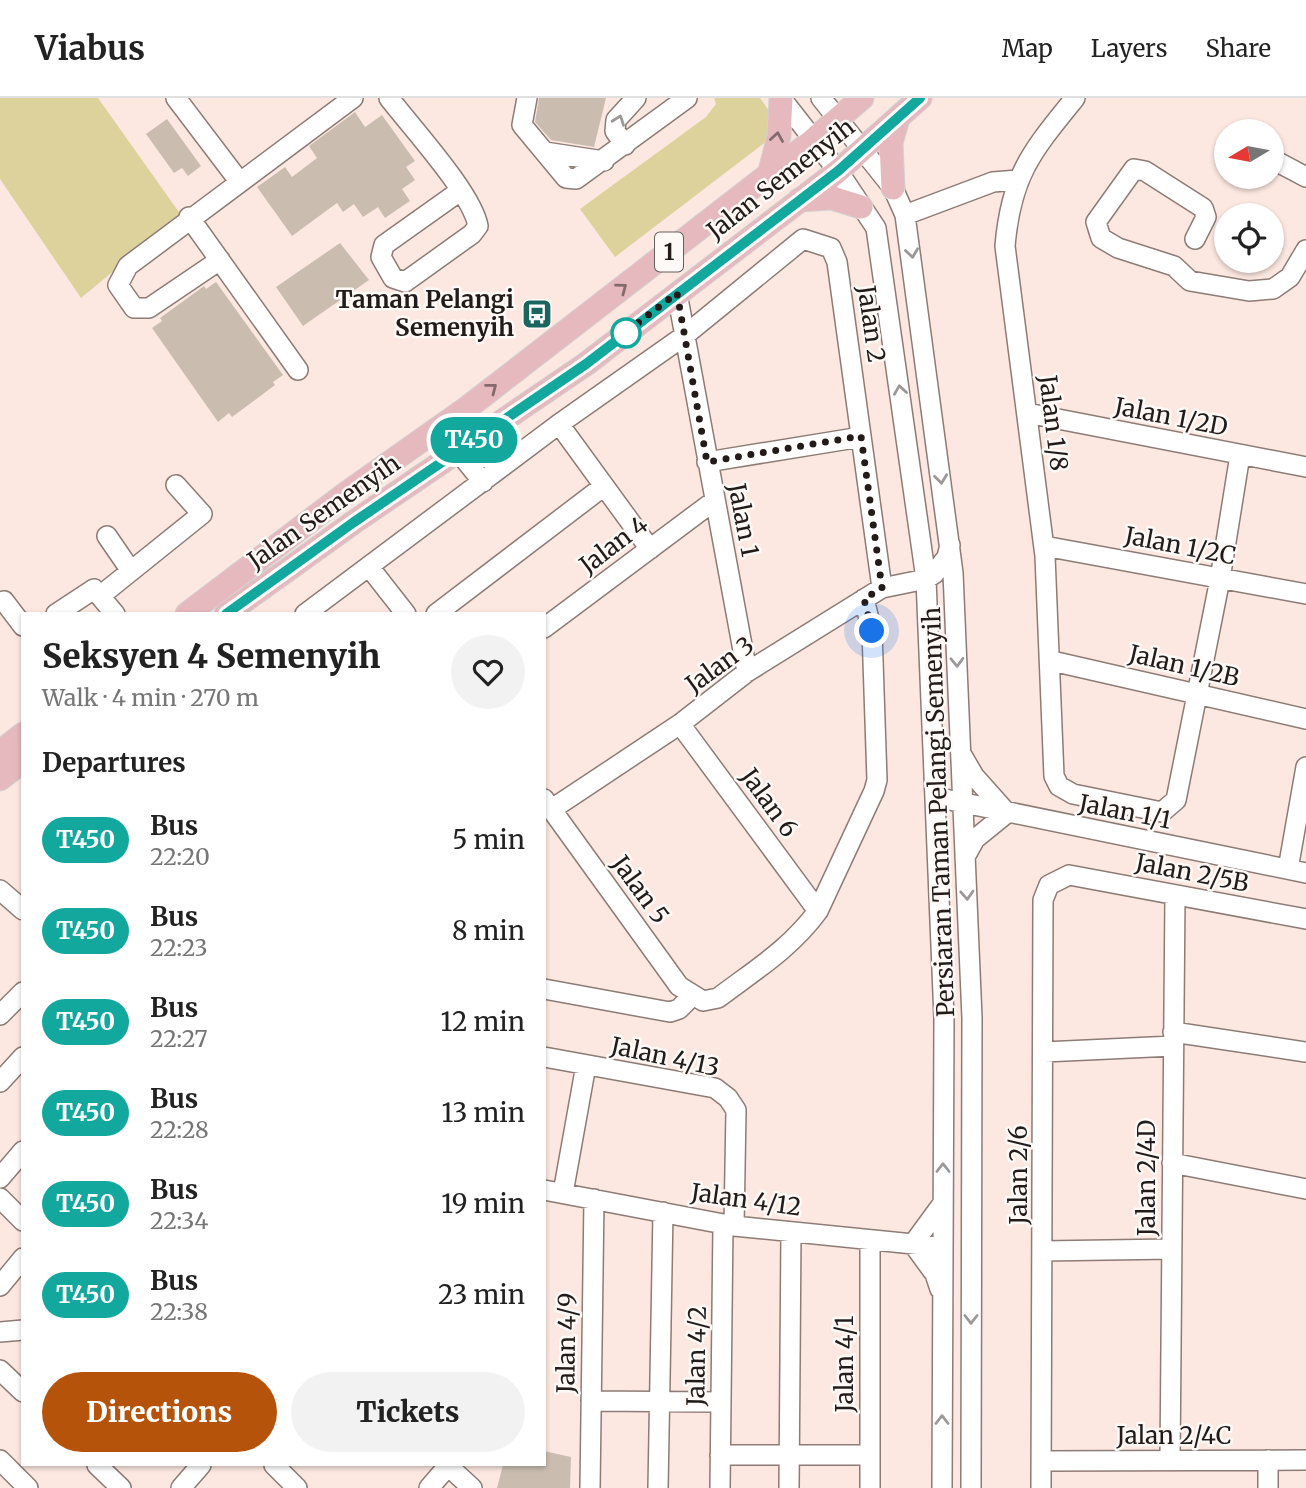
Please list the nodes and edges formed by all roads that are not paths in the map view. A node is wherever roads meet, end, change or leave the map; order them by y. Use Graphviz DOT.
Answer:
graph roads {
  1 [pos="177,98"];
  2 [pos="353,98"];
  3 [pos="390,98"];
  4 [pos="527,98"];
  5 [pos="636,98"];
  6 [pos="687,98"];
  7 [pos="781,98"];
  8 [pos="821,98"];
  9 [pos="862,98"];
  10 [pos="920,98"];
  11 [pos="1076,98"];
  12 [pos="839,118"];
  13 [pos="898,118"];
  14 [pos="812,141"];
  15 [pos="625,145"];
  16 [pos="863,149"];
  17 [pos="1284,165"];
  18 [pos="838,171"];
  19 [pos="769,175"];
  20 [pos="1306,177"];
  21 [pos="1018,180"];
  22 [pos="239,181"];
  23 [pos="893,188"];
  24 [pos="460,191"];
  25 [pos="799,200"];
  26 [pos="861,207"];
  27 [pos="905,215"];
  28 [pos="189,217"];
  29 [pos="1195,239"];
  30 [pos="1306,250"];
  31 [pos="220,260"];
  32 [pos="677,293"];
  33 [pos="684,336"];
  34 [pos="298,370"];
  35 [pos="1027,413"];
  36 [pos="559,424"];
  37 [pos="861,436"];
  38 [pos="458,451"];
  39 [pos="1240,455"];
  40 [pos="707,462"];
  41 [pos="1306,467"];
  42 [pos="483,482"];
  43 [pos="176,485"];
  44 [pos="604,486"];
  45 [pos="714,501"];
  46 [pos="107,536"];
  47 [pos="950,545"];
  48 [pos="1044,546"];
  49 [pos="650,549"];
  50 [pos="370,568"];
  51 [pos="131,571"];
  52 [pos="926,579"];
  53 [pos="1220,579"];
  54 [pos="882,588"];
  55 [pos="1306,594"];
  56 [pos="100,596"];
  57 [pos="864,599"];
  58 [pos="4,601"];
  59 [pos="59,612"];
  60 [pos="113,612"];
  61 [pos="190,612"];
  62 [pos="229,612"];
  63 [pos="308,612"];
  64 [pos="404,612"];
  65 [pos="439,612"];
  66 [pos="956,617"];
  67 [pos="21,622"];
  68 [pos="546,627"];
  69 [pos="1052,661"];
  70 [pos="747,672"];
  71 [pos="1198,694"];
  72 [pos="1306,719"];
  73 [pos="680,724"];
  74 [pos="21,735"];
  75 [pos="0,750"];
  76 [pos="961,753"];
  77 [pos="21,763"];
  78 [pos="1306,767"];
  79 [pos="0,779"];
  80 [pos="935,797"];
  81 [pos="963,803"];
  82 [pos="550,813"];
  83 [pos="1007,813"];
  84 [pos="965,857"];
  85 [pos="1297,871"];
  86 [pos="1069,875"];
  87 [pos="1175,896"];
  88 [pos="818,911"];
  89 [pos="1306,919"];
  90 [pos="546,989"];
  91 [pos="21,994"];
  92 [pos="698,999"];
  93 [pos="1,1012"];
  94 [pos="1173,1039"];
  95 [pos="1044,1052"];
  96 [pos="1306,1052"];
  97 [pos="546,1057"];
  98 [pos="21,1058"];
  99 [pos="586,1065"];
  100 [pos="0,1082"];
  101 [pos="21,1153"];
  102 [pos="1172,1163"];
  103 [pos="0,1178"];
  104 [pos="1306,1189"];
  105 [pos="554,1191"];
  106 [pos="0,1198"];
  107 [pos="594,1199"];
  108 [pos="943,1203"];
  109 [pos="972,1209"];
  110 [pos="663,1212"];
  111 [pos="21,1219"];
  112 [pos="729,1225"];
  113 [pos="791,1232"];
  114 [pos="870,1240"];
  115 [pos="913,1244"];
  116 [pos="943,1247"];
  117 [pos="1171,1249"];
  118 [pos="1043,1251"];
  119 [pos="21,1260"];
  120 [pos="0,1286"];
  121 [pos="971,1291"];
  122 [pos="943,1296"];
  123 [pos="21,1330"];
  124 [pos="0,1332"];
  125 [pos="0,1370"];
  126 [pos="21,1390"];
  127 [pos="591,1401"];
  128 [pos="659,1402"];
  129 [pos="721,1402"];
  130 [pos="720,1455"];
  131 [pos="789,1455"];
  132 [pos="870,1455"];
  133 [pos="0,1460"];
  134 [pos="1170,1460"];
  135 [pos="1268,1460"];
  136 [pos="1306,1460"];
  137 [pos="1041,1461"];
  138 [pos="98,1466"];
  139 [pos="200,1466"];
  140 [pos="275,1466"];
  141 [pos="447,1466"];
  142 [pos="449,1466"];
  143 [pos="28,1488"];
  144 [pos="121,1488"];
  145 [pos="181,1488"];
  146 [pos="297,1488"];
  147 [pos="429,1488"];
  148 [pos="471,1488"];
  149 [pos="590,1488"];
  150 [pos="658,1488"];
  151 [pos="720,1488"];
  152 [pos="789,1488"];
  153 [pos="870,1488"];
  154 [pos="942,1488"];
  155 [pos="971,1488"];
  156 [pos="1041,1488"];
  157 [pos="1269,1488"];
  1 -- 22 [label="street"];
  2 -- 22 [label="street"];
  3 -- 24 [label="street"];
  4 -- 15 [label="street"];
  15 -- 5 [label="street, one-way"];
  6 -- 15 [label="street"];
  7 -- 14 [label="street, Persiaran Taman Pelangi Semenyih"];
  19 -- 7 [label="main road, one-way"];
  8 -- 12 [label="street, Persiaran Taman Pelangi Semenyih"];
  9 -- 12 [label="main road, Jalan Semenyih / 1"];
  10 -- 13 [label="main road, Jalan Semenyih / 1"];
  11 -- 21 [label="street, Jalan 1/8"];
  12 -- 14 [label="main road, Jalan Semenyih / 1"];
  12 -- 16 [label="street, Persiaran Taman Pelangi Semenyih"];
  13 -- 16 [label="main road, Jalan Semenyih / 1"];
  13 -- 23 [label="main road"];
  14 -- 18 [label="street, Persiaran Taman Pelangi Semenyih"];
  14 -- 19 [label="main road, Jalan Semenyih / 1"];
  16 -- 18 [label="main road, Jalan Semenyih / 1"];
  16 -- 23 [label="street, Persiaran Taman Pelangi Semenyih"];
  17 -- 20 [label="street"];
  18 -- 25 [label="main road, Jalan Semenyih / 1"];
  18 -- 26 [label="street, Persiaran Taman Pelangi Semenyih"];
  61 -- 19 [label="main road, Jalan Semenyih / 1, one-way"];
  21 -- 27 [label="street"];
  21 -- 35 [label="street, Jalan 1/8"];
  22 -- 28 [label="street"];
  23 -- 27 [label="street, Persiaran Taman Pelangi Semenyih"];
  24 -- 24 [label="street"];
  25 -- 26 [label="main road"];
  25 -- 32 [label="main road, Jalan Semenyih / 1"];
  52 -- 26 [label="street, Persiaran Taman Pelangi Semenyih, one-way"];
  27 -- 47 [label="street, Persiaran Taman Pelangi Semenyih, one-way"];
  28 -- 31 [label="street"];
  28 -- 31 [label="street"];
  29 -- 30 [label="street"];
  31 -- 34 [label="street"];
  32 -- 33 [label="street, Jalan 1"];
  32 -- 38 [label="main road, Jalan Semenyih / 1"];
  33 -- 36 [label="street"];
  33 -- 37 [label="street, Jalan 2"];
  33 -- 40 [label="street, Jalan 1"];
  35 -- 39 [label="street, Jalan 1/2D"];
  35 -- 48 [label="street, Jalan 1/8"];
  36 -- 42 [label="street"];
  36 -- 44 [label="street"];
  37 -- 40 [label="street"];
  37 -- 54 [label="street, Jalan 2"];
  38 -- 42 [label="street"];
  38 -- 62 [label="main road, Jalan Semenyih / 1"];
  39 -- 41 [label="street, Jalan 1/2D"];
  39 -- 53 [label="street"];
  40 -- 45 [label="street, Jalan 1"];
  42 -- 50 [label="street"];
  43 -- 51 [label="street"];
  44 -- 49 [label="street"];
  44 -- 65 [label="street"];
  45 -- 49 [label="street, Jalan 4"];
  45 -- 70 [label="street, Jalan 1"];
  46 -- 51 [label="street"];
  47 -- 52 [label="street"];
  47 -- 66 [label="street, Persiaran Taman Pelangi Semenyih"];
  48 -- 53 [label="street, Jalan 1/2C"];
  48 -- 69 [label="street, Jalan 1/8"];
  49 -- 68 [label="street, Jalan 4"];
  50 -- 63 [label="street"];
  50 -- 64 [label="street"];
  51 -- 56 [label="street"];
  52 -- 54 [label="street, Jalan 3"];
  52 -- 66 [label="street"];
  52 -- 80 [label="street, Persiaran Taman Pelangi Semenyih"];
  53 -- 55 [label="street, Jalan 1/2C"];
  53 -- 71 [label="street"];
  54 -- 57 [label="street, Jalan 3"];
  56 -- 59 [label="street"];
  56 -- 60 [label="street"];
  57 -- 70 [label="street, Jalan 3"];
  57 -- 88 [label="street"];
  58 -- 67 [label="street"];
  66 -- 76 [label="street, Persiaran Taman Pelangi Semenyih, one-way"];
  69 -- 71 [label="street, Jalan 1/2B"];
  69 -- 71 [label="street, Jalan 1/8"];
  70 -- 73 [label="street, Jalan 3"];
  71 -- 72 [label="street, Jalan 1/2B"];
  73 -- 82 [label="street, Jalan 3"];
  73 -- 88 [label="street, Jalan 6"];
  74 -- 75 [label="main road"];
  76 -- 81 [label="street, Persiaran Taman Pelangi Semenyih"];
  76 -- 83 [label="street"];
  77 -- 79 [label="main road"];
  78 -- 85 [label="street"];
  80 -- 81 [label="street, Jalan 1/1"];
  108 -- 80 [label="street, Persiaran Taman Pelangi Semenyih, one-way"];
  81 -- 83 [label="street, Jalan 1/1"];
  81 -- 84 [label="street, Persiaran Taman Pelangi Semenyih"];
  82 -- 92 [label="street, Jalan 5"];
  83 -- 84 [label="street"];
  83 -- 85 [label="street, Jalan 1/1"];
  84 -- 109 [label="street, Persiaran Taman Pelangi Semenyih, one-way"];
  86 -- 87 [label="street, Jalan 2/5B"];
  86 -- 95 [label="street, Jalan 2/6"];
  87 -- 89 [label="street, Jalan 2/5B"];
  87 -- 94 [label="street, Jalan 2/4D"];
  88 -- 92 [label="street"];
  90 -- 92 [label="street"];
  91 -- 93 [label="street"];
  94 -- 95 [label="street"];
  94 -- 96 [label="street"];
  94 -- 102 [label="street, Jalan 2/4D"];
  95 -- 118 [label="street, Jalan 2/6"];
  97 -- 99 [label="street, Jalan 4/13"];
  98 -- 100 [label="street"];
  99 -- 105 [label="street"];
  99 -- 112 [label="street, Jalan 4/13"];
  101 -- 103 [label="street"];
  102 -- 104 [label="street"];
  102 -- 117 [label="street, Jalan 2/4D"];
  105 -- 107 [label="street, Jalan 4/12"];
  106 -- 111 [label="street"];
  107 -- 110 [label="street, Jalan 4/12"];
  107 -- 127 [label="street, Jalan 4/9"];
  108 -- 115 [label="street"];
  108 -- 116 [label="street, Persiaran Taman Pelangi Semenyih"];
  109 -- 116 [label="street"];
  109 -- 121 [label="street, Persiaran Taman Pelangi Semenyih"];
  110 -- 112 [label="street, Jalan 4/12"];
  110 -- 128 [label="street"];
  112 -- 113 [label="street, Jalan 4/12"];
  112 -- 129 [label="street, Jalan 4/2"];
  113 -- 114 [label="street, Jalan 4/12"];
  113 -- 131 [label="street"];
  114 -- 115 [label="street, Jalan 4/12"];
  114 -- 132 [label="street, Jalan 4/1"];
  115 -- 116 [label="street, Jalan 4/12"];
  115 -- 122 [label="street"];
  116 -- 121 [label="street"];
  116 -- 122 [label="street, Persiaran Taman Pelangi Semenyih"];
  117 -- 118 [label="street"];
  117 -- 134 [label="street, Jalan 2/4D"];
  118 -- 137 [label="street, Jalan 2/6"];
  119 -- 120 [label="street"];
  121 -- 155 [label="street, Persiaran Taman Pelangi Semenyih, one-way"];
  154 -- 122 [label="street, Persiaran Taman Pelangi Semenyih, one-way"];
  123 -- 124 [label="street"];
  125 -- 126 [label="street"];
  127 -- 128 [label="street"];
  127 -- 149 [label="street, Jalan 4/9"];
  128 -- 129 [label="street"];
  128 -- 150 [label="street"];
  129 -- 130 [label="street, Jalan 4/2"];
  130 -- 131 [label="street"];
  130 -- 151 [label="street, Jalan 4/2"];
  131 -- 132 [label="street"];
  131 -- 152 [label="street"];
  132 -- 153 [label="street, Jalan 4/1"];
  133 -- 143 [label="street"];
  134 -- 135 [label="street, Jalan 2/4C"];
  134 -- 137 [label="street, Jalan 2/4C"];
  135 -- 136 [label="street, Jalan 2/4C"];
  135 -- 157 [label="street"];
  137 -- 156 [label="street, Jalan 2/6"];
  138 -- 144 [label="street"];
  139 -- 145 [label="street"];
  140 -- 146 [label="street"];
  141 -- 147 [label="street"];
  142 -- 148 [label="street"];
}
